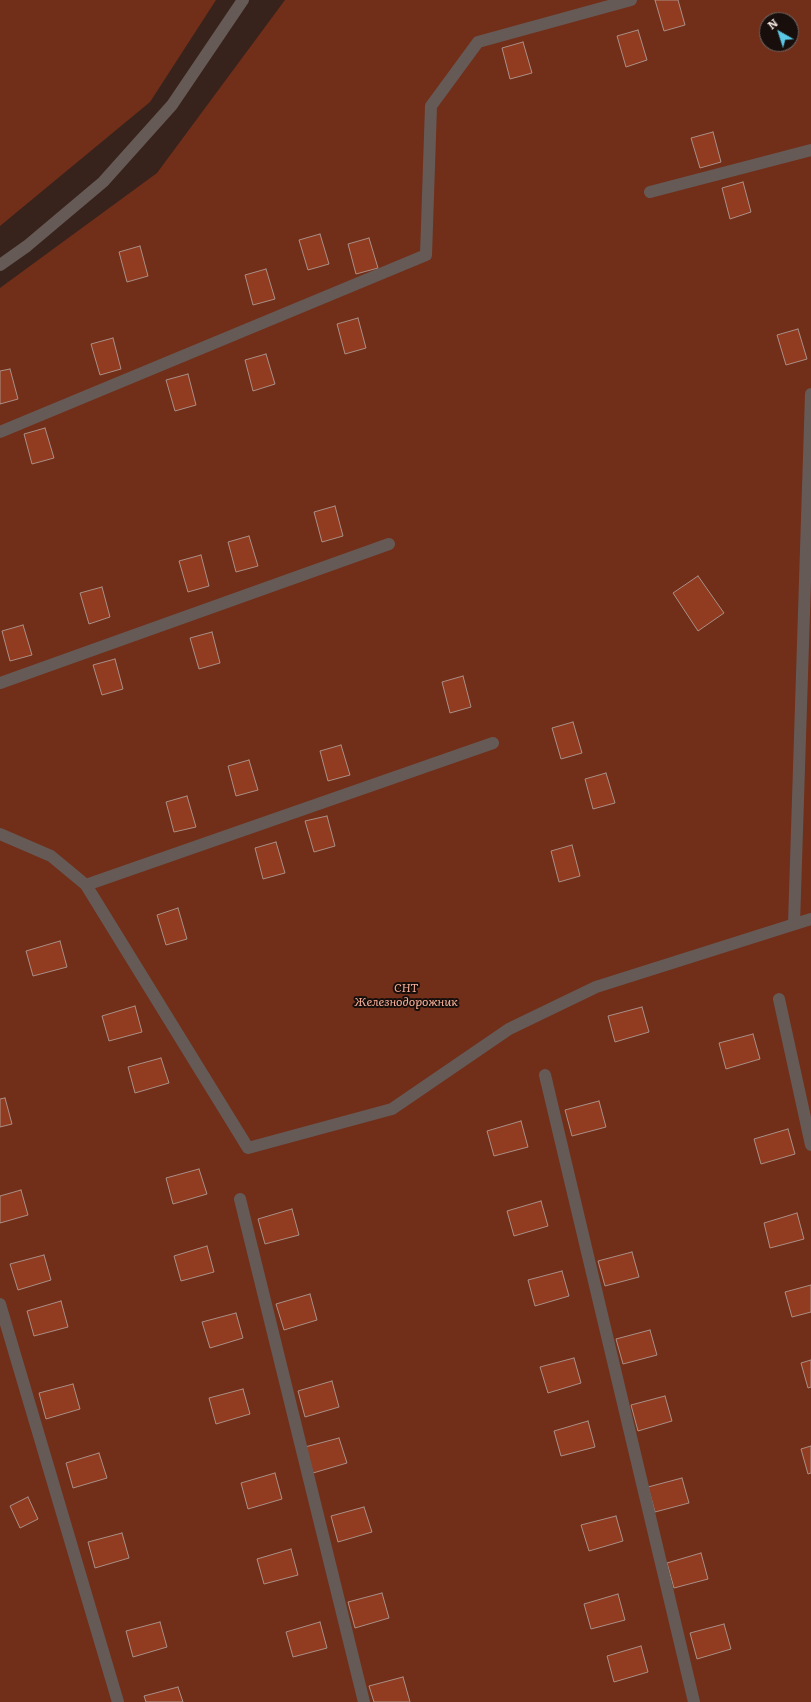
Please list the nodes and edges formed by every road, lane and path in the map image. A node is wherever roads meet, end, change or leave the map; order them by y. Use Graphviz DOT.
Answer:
graph roads {
  1 [pos="243,0"];
  2 [pos="631,0"];
  3 [pos="811,150"];
  4 [pos="650,192"];
  5 [pos="0,265"];
  6 [pos="811,394"];
  7 [pos="0,432"];
  8 [pos="389,544"];
  9 [pos="808,586"];
  10 [pos="0,683"];
  11 [pos="493,743"];
  12 [pos="0,834"];
  13 [pos="86,885"];
  14 [pos="811,919"];
  15 [pos="794,924"];
  16 [pos="779,999"];
  17 [pos="545,1075"];
  18 [pos="811,1145"];
  19 [pos="240,1199"];
  20 [pos="0,1304"];
  21 [pos="118,1702"];
  22 [pos="364,1702"];
  23 [pos="694,1702"];
  1 -- 5 [label="street"];
  2 -- 7 [label="street"];
  3 -- 4 [label="street"];
  6 -- 9 [label="street"];
  8 -- 10 [label="street"];
  9 -- 15 [label="street"];
  11 -- 13 [label="street"];
  12 -- 13 [label="street"];
  13 -- 15 [label="street"];
  14 -- 15 [label="street"];
  16 -- 18 [label="street"];
  17 -- 23 [label="street"];
  19 -- 22 [label="street"];
  20 -- 21 [label="street"];
}
